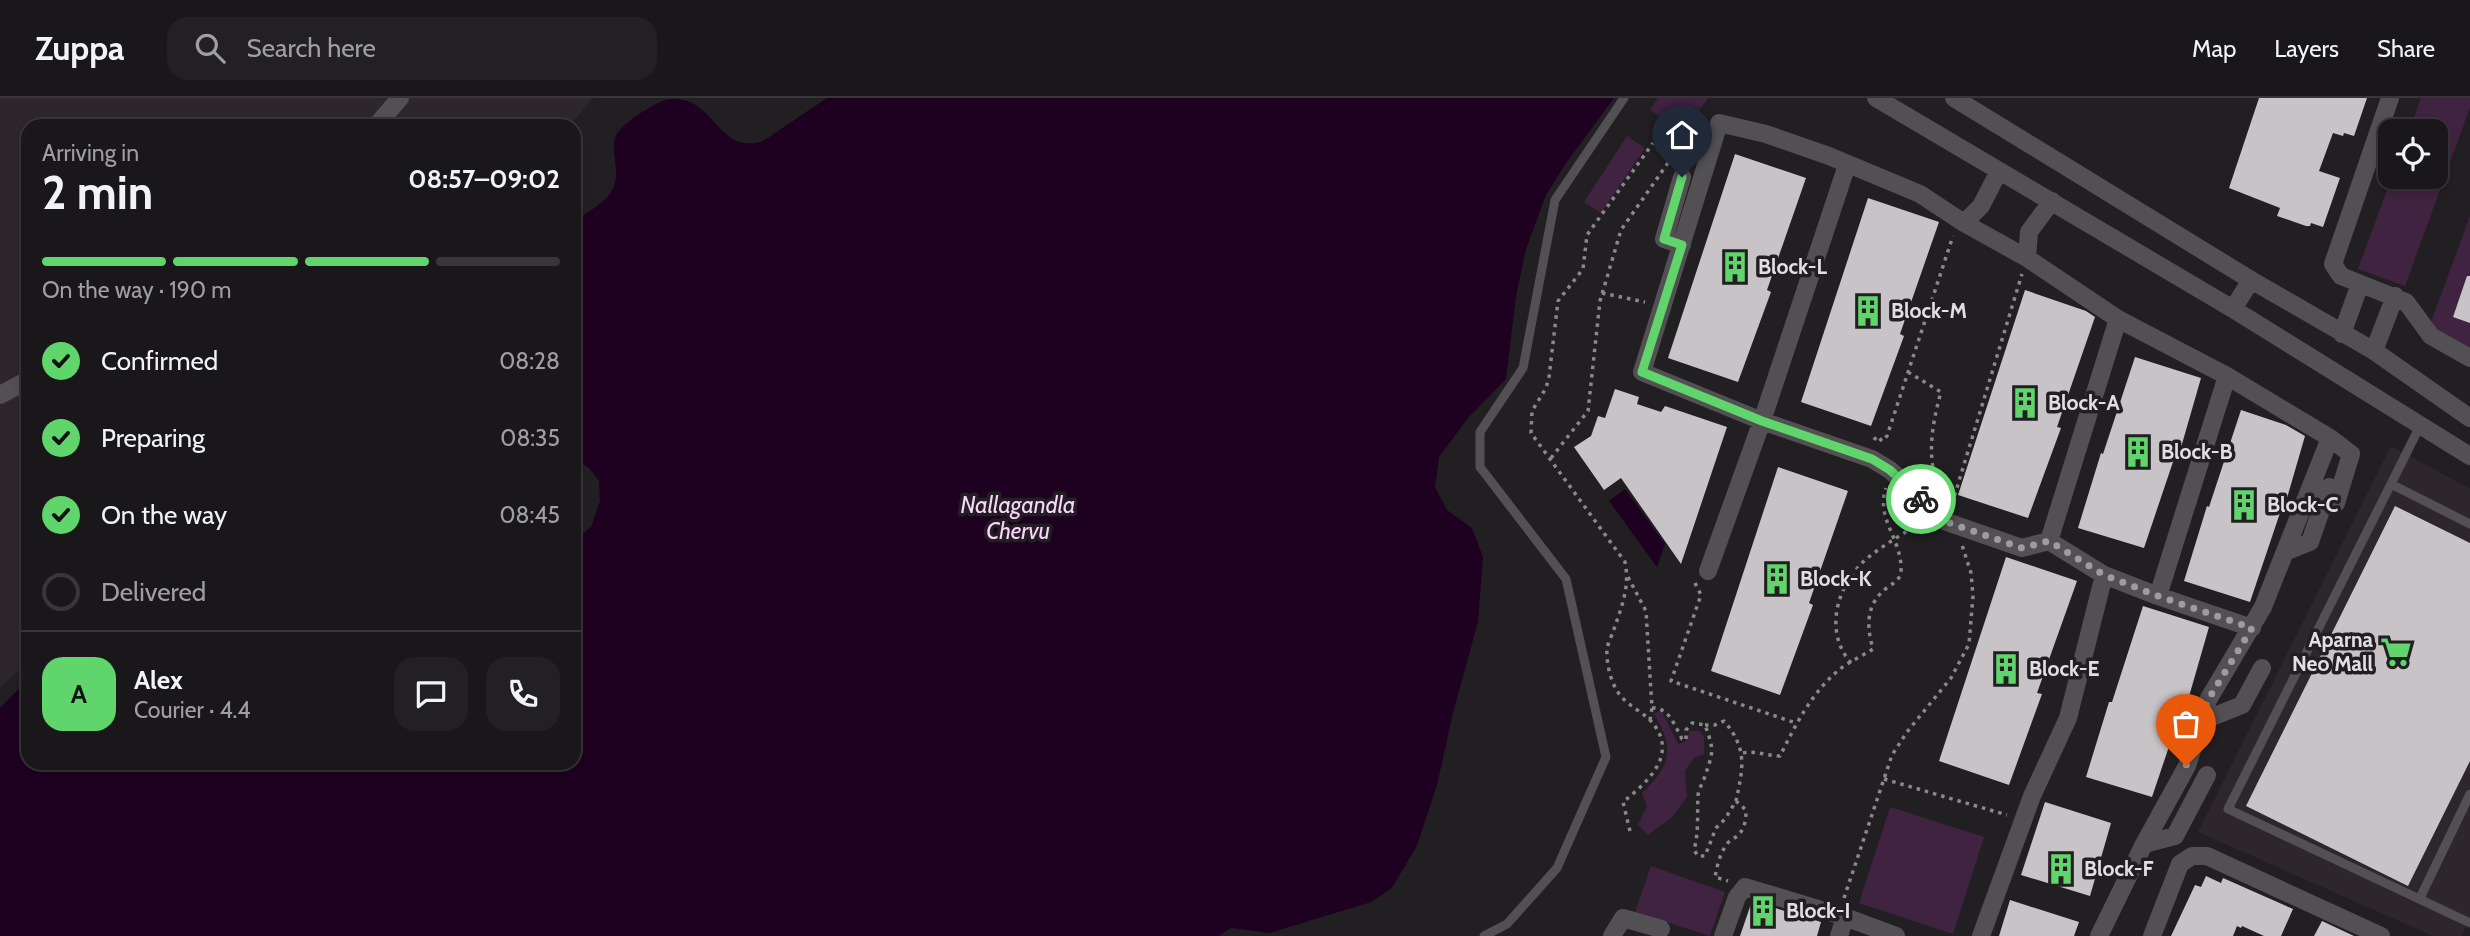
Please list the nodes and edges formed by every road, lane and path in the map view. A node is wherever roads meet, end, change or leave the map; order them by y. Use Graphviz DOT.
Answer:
graph roads {
  1 [pos="400,98"];
  2 [pos="1624,98"];
  3 [pos="1876,98"];
  4 [pos="1954,98"];
  5 [pos="2390,98"];
  6 [pos="1973,103"];
  7 [pos="382,119"];
  8 [pos="1653,144"];
  9 [pos="1677,150"];
  10 [pos="1847,164"];
  11 [pos="1999,171"];
  12 [pos="1682,177"];
  13 [pos="2052,201"];
  14 [pos="1959,230"];
  15 [pos="1682,245"];
  16 [pos="2027,258"];
  17 [pos="2251,280"];
  18 [pos="2360,284"];
  19 [pos="1602,293"];
  20 [pos="2395,296"];
  21 [pos="1663,306"];
  22 [pos="2232,309"];
  23 [pos="2118,319"];
  24 [pos="2342,334"];
  25 [pos="2374,351"];
  26 [pos="2470,358"];
  27 [pos="1908,372"];
  28 [pos="2227,376"];
  29 [pos="21,384"];
  30 [pos="0,394"];
  31 [pos="2470,418"];
  32 [pos="1762,421"];
  33 [pos="2420,426"];
  34 [pos="2330,438"];
  35 [pos="2470,456"];
  36 [pos="1551,458"];
  37 [pos="1872,459"];
  38 [pos="2391,484"];
  39 [pos="1886,485"];
  40 [pos="1929,506"];
  41 [pos="1947,522"];
  42 [pos="2470,524"];
  43 [pos="1927,525"];
  44 [pos="1894,541"];
  45 [pos="2049,541"];
  46 [pos="2285,552"];
  47 [pos="1708,570"];
  48 [pos="2104,575"];
  49 [pos="1628,576"];
  50 [pos="1700,596"];
  51 [pos="2158,596"];
  52 [pos="2252,628"];
  53 [pos="1851,663"];
  54 [pos="2262,668"];
  55 [pos="1652,708"];
  56 [pos="1650,720"];
  57 [pos="2202,721"];
  58 [pos="1796,723"];
  59 [pos="1705,725"];
  60 [pos="1742,753"];
  61 [pos="2207,775"];
  62 [pos="1884,779"];
  63 [pos="2470,794"];
  64 [pos="1736,802"];
  65 [pos="2029,806"];
  66 [pos="1630,831"];
  67 [pos="2144,844"];
  68 [pos="1745,887"];
  69 [pos="2420,898"];
  70 [pos="1842,916"];
  71 [pos="2470,923"];
  72 [pos="1661,929"];
  73 [pos="1484,936"];
  74 [pos="1612,936"];
  75 [pos="1723,936"];
  76 [pos="1839,936"];
  77 [pos="1896,936"];
  78 [pos="1981,936"];
  79 [pos="2099,936"];
  80 [pos="2152,936"];
  81 [pos="2381,936"];
  1 -- 7 [label="street"];
  2 -- 73 [label="lane"];
  3 -- 11 [label="street"];
  4 -- 6 [label="street"];
  5 -- 18 [label="street"];
  6 -- 17 [label="street"];
  8 -- 36 [label="path"];
  9 -- 19 [label="path"];
  10 -- 14 [label="street"];
  10 -- 15 [label="street"];
  10 -- 32 [label="street"];
  11 -- 13 [label="street"];
  11 -- 14 [label="street"];
  12 -- 15 [label="street"];
  13 -- 16 [label="street"];
  13 -- 22 [label="street"];
  14 -- 16 [label="street"];
  14 -- 27 [label="path"];
  15 -- 21 [label="street"];
  16 -- 23 [label="street"];
  16 -- 41 [label="path"];
  17 -- 22 [label="street"];
  17 -- 24 [label="street"];
  18 -- 20 [label="street"];
  18 -- 24 [label="street"];
  19 -- 21 [label="path"];
  19 -- 36 [label="path"];
  20 -- 25 [label="street"];
  20 -- 26 [label="street"];
  21 -- 32 [label="street"];
  22 -- 33 [label="street"];
  23 -- 28 [label="street"];
  23 -- 45 [label="street"];
  24 -- 25 [label="street"];
  25 -- 31 [label="street"];
  27 -- 37 [label="path"];
  27 -- 40 [label="path"];
  28 -- 34 [label="street"];
  28 -- 51 [label="street"];
  29 -- 30 [label="street"];
  32 -- 37 [label="street"];
  32 -- 47 [label="street"];
  33 -- 35 [label="street"];
  33 -- 38 [label="lane"];
  34 -- 46 [label="street"];
  34 -- 46 [label="street"];
  36 -- 49 [label="path"];
  37 -- 40 [label="street"];
  38 -- 42 [label="lane"];
  38 -- 69 [label="lane"];
  39 -- 44 [label="path"];
  40 -- 41 [label="street"];
  41 -- 45 [label="street"];
  41 -- 62 [label="path"];
  43 -- 44 [label="path"];
  44 -- 53 [label="path"];
  44 -- 53 [label="path"];
  45 -- 48 [label="street"];
  46 -- 52 [label="street"];
  48 -- 51 [label="street"];
  48 -- 65 [label="street"];
  49 -- 55 [label="path"];
  49 -- 56 [label="path"];
  50 -- 58 [label="path"];
  51 -- 52 [label="street"];
  52 -- 57 [label="street"];
  53 -- 58 [label="path"];
  54 -- 57 [label="street"];
  55 -- 56 [label="path"];
  55 -- 59 [label="path"];
  56 -- 66 [label="path"];
  57 -- 67 [label="street"];
  58 -- 60 [label="path"];
  59 -- 60 [label="path"];
  59 -- 64 [label="path"];
  60 -- 64 [label="path"];
  61 -- 67 [label="street"];
  62 -- 65 [label="path"];
  62 -- 70 [label="path"];
  63 -- 69 [label="lane"];
  64 -- 68 [label="path"];
  65 -- 78 [label="street"];
  67 -- 79 [label="street"];
  68 -- 70 [label="street"];
  68 -- 75 [label="street"];
  69 -- 71 [label="lane"];
  70 -- 76 [label="street"];
  70 -- 77 [label="street"];
  72 -- 74 [label="street"];
  80 -- 81 [label="street"];
}
